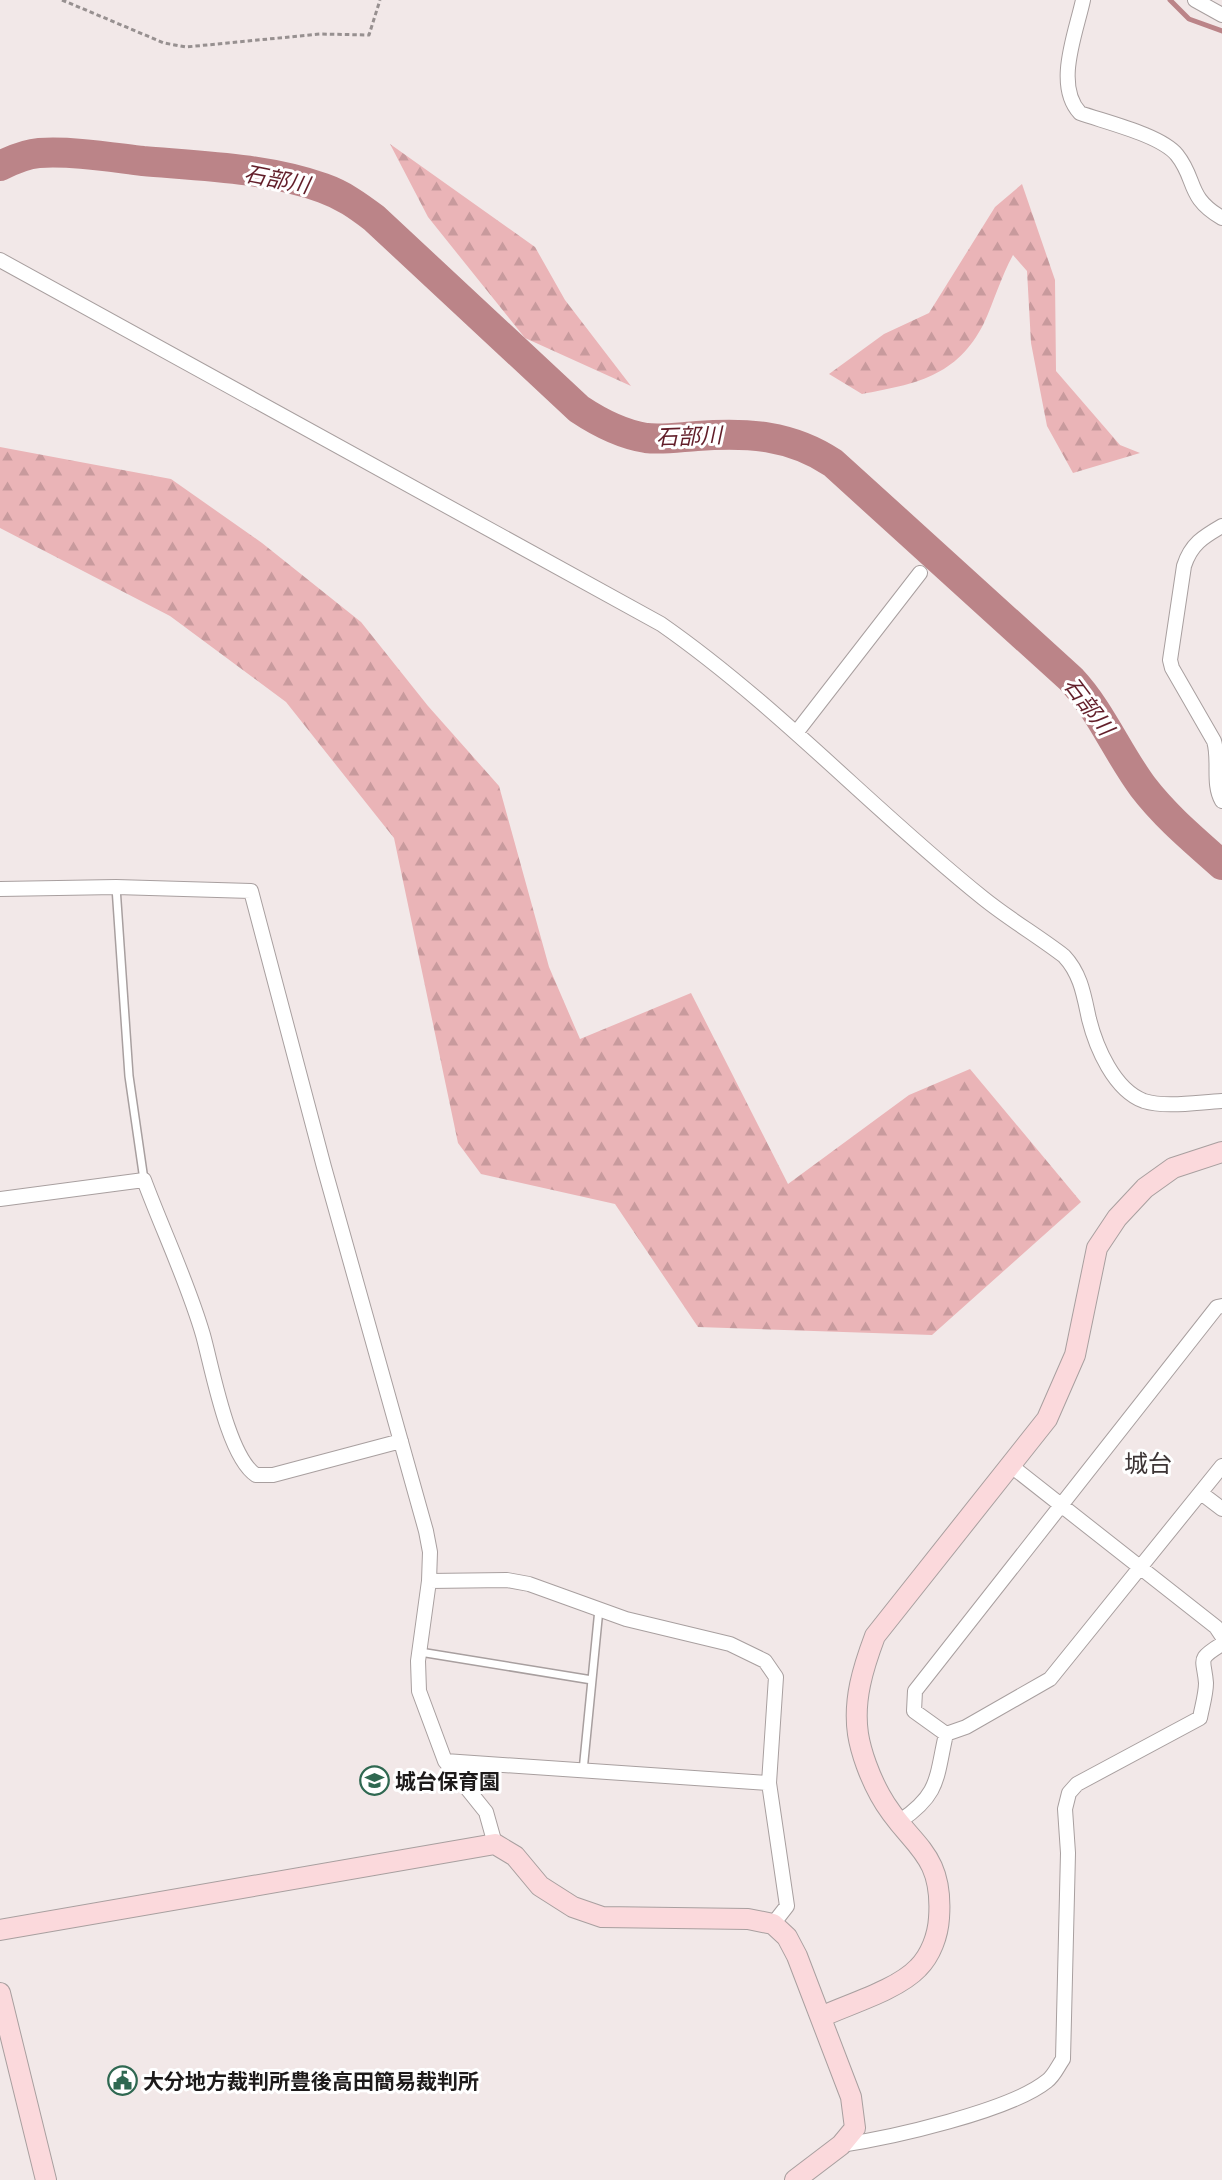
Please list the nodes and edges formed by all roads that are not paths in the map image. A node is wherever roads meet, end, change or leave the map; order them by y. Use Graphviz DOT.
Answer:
graph roads {
  1 [pos="1083,0"];
  2 [pos="1195,0"];
  3 [pos="1222,15"];
  4 [pos="1222,218"];
  5 [pos="0,260"];
  6 [pos="1222,526"];
  7 [pos="920,573"];
  8 [pos="796,733"];
  9 [pos="1222,801"];
  10 [pos="116,887"];
  11 [pos="0,889"];
  12 [pos="1222,1101"];
  13 [pos="1222,1152"];
  14 [pos="144,1180"];
  15 [pos="0,1199"];
  16 [pos="1222,1306"];
  17 [pos="401,1441"];
  18 [pos="1010,1465"];
  19 [pos="1222,1466"];
  20 [pos="1201,1493"];
  21 [pos="1061,1504"];
  22 [pos="1222,1509"];
  23 [pos="1140,1568"];
  24 [pos="429,1581"];
  25 [pos="599,1609"];
  26 [pos="1222,1636"];
  27 [pos="1222,1644"];
  28 [pos="420,1652"];
  29 [pos="592,1680"];
  30 [pos="946,1734"];
  31 [pos="446,1761"];
  32 [pos="583,1771"];
  33 [pos="770,1783"];
  34 [pos="900,1821"];
  35 [pos="495,1844"];
  36 [pos="773,1924"];
  37 [pos="0,1930"];
  38 [pos="0,1993"];
  39 [pos="820,2017"];
  40 [pos="841,2145"];
  41 [pos="46,2180"];
  42 [pos="795,2180"];
  1 -- 4 [label="street"];
  2 -- 3 [label="street"];
  5 -- 8 [label="street"];
  6 -- 9 [label="street"];
  7 -- 8 [label="street"];
  8 -- 12 [label="street"];
  10 -- 11 [label="street"];
  10 -- 14 [label="lane"];
  10 -- 17 [label="street"];
  13 -- 18 [label="street"];
  14 -- 15 [label="street"];
  14 -- 17 [label="street"];
  16 -- 21 [label="street"];
  17 -- 24 [label="street"];
  18 -- 21 [label="street"];
  18 -- 34 [label="street"];
  19 -- 20 [label="street"];
  20 -- 22 [label="street"];
  20 -- 23 [label="street"];
  21 -- 23 [label="street"];
  21 -- 30 [label="street"];
  23 -- 26 [label="street"];
  23 -- 30 [label="street"];
  24 -- 25 [label="street"];
  24 -- 28 [label="street"];
  25 -- 29 [label="lane"];
  25 -- 33 [label="street"];
  27 -- 40 [label="street"];
  28 -- 29 [label="lane"];
  28 -- 31 [label="street"];
  29 -- 32 [label="lane"];
  30 -- 34 [label="street"];
  31 -- 32 [label="street"];
  31 -- 35 [label="street"];
  32 -- 33 [label="street"];
  33 -- 36 [label="street"];
  34 -- 39 [label="street"];
  35 -- 36 [label="street"];
  35 -- 37 [label="street"];
  36 -- 39 [label="street"];
  38 -- 41 [label="street"];
  39 -- 40 [label="street"];
  40 -- 42 [label="street"];
}
